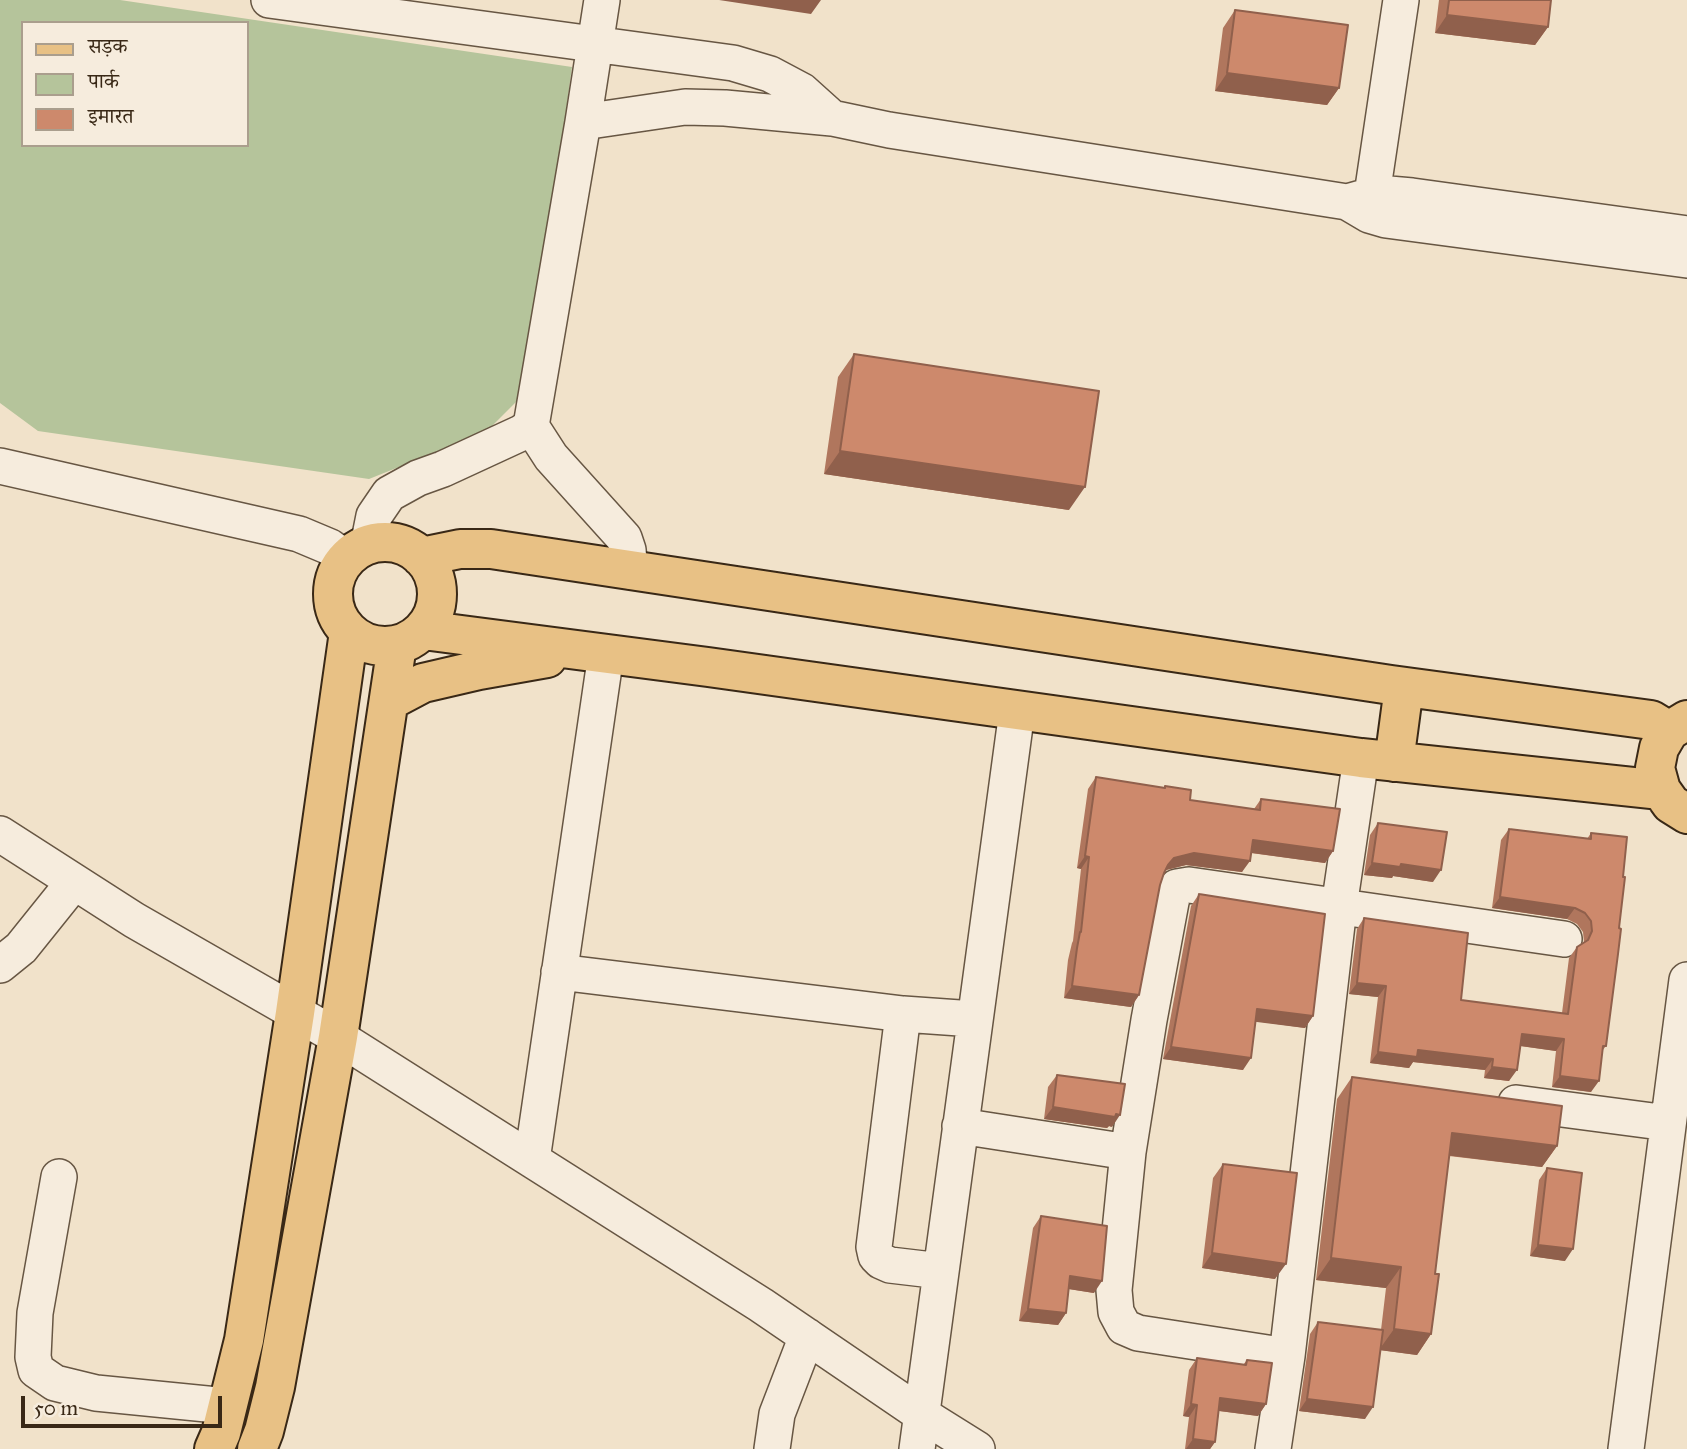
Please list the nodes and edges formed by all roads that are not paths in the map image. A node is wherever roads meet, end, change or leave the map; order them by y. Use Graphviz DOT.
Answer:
graph roads {
  1 [pos="269,0"];
  2 [pos="602,0"];
  3 [pos="1401,0"];
  4 [pos="596,45"];
  5 [pos="832,118"];
  6 [pos="583,122"];
  7 [pos="1363,204"];
  8 [pos="1687,234"];
  9 [pos="1687,260"];
  10 [pos="531,426"];
  11 [pos="0,466"];
  12 [pos="358,552"];
  13 [pos="421,557"];
  14 [pos="630,571"];
  15 [pos="349,632"];
  16 [pos="410,638"];
  17 [pos="595,653"];
  18 [pos="1404,687"];
  19 [pos="389,701"];
  20 [pos="1017,710"];
  21 [pos="1678,725"];
  22 [pos="1378,760"];
  23 [pos="1674,802"];
  24 [pos="0,834"];
  25 [pos="74,882"];
  26 [pos="1339,907"];
  27 [pos="1564,939"];
  28 [pos="0,964"];
  29 [pos="559,972"];
  30 [pos="1687,980"];
  31 [pos="295,1013"];
  32 [pos="903,1014"];
  33 [pos="974,1019"];
  34 [pos="338,1037"];
  35 [pos="1480,1098"];
  36 [pos="1668,1123"];
  37 [pos="960,1126"];
  38 [pos="1128,1152"];
  39 [pos="532,1160"];
  40 [pos="59,1178"];
  41 [pos="940,1271"];
  42 [pos="807,1336"];
  43 [pos="1287,1356"];
  44 [pos="227,1406"];
  45 [pos="921,1414"];
  46 [pos="214,1449"];
  47 [pos="257,1449"];
  48 [pos="772,1449"];
  49 [pos="917,1449"];
  50 [pos="977,1449"];
  51 [pos="1273,1449"];
  52 [pos="1626,1449"];
  1 -- 4 [label="street"];
  2 -- 4 [label="street"];
  3 -- 7 [label="street"];
  4 -- 5 [label="street"];
  4 -- 6 [label="street"];
  5 -- 6 [label="street"];
  5 -- 7 [label="street"];
  6 -- 10 [label="street"];
  7 -- 8 [label="street"];
  7 -- 9 [label="street"];
  10 -- 12 [label="street"];
  10 -- 14 [label="street"];
  11 -- 12 [label="street"];
  12 -- 13 [label="main road"];
  12 -- 15 [label="main road"];
  13 -- 14 [label="main road"];
  13 -- 16 [label="main road"];
  14 -- 18 [label="main road"];
  15 -- 16 [label="main road"];
  15 -- 31 [label="main road"];
  16 -- 17 [label="main road"];
  16 -- 19 [label="main road"];
  17 -- 19 [label="main road"];
  17 -- 20 [label="main road"];
  17 -- 29 [label="street"];
  18 -- 21 [label="main road"];
  18 -- 22 [label="main road"];
  19 -- 34 [label="main road"];
  20 -- 22 [label="main road"];
  20 -- 33 [label="street"];
  21 -- 23 [label="main road"];
  22 -- 23 [label="main road"];
  22 -- 26 [label="street"];
  24 -- 25 [label="street"];
  25 -- 28 [label="street"];
  25 -- 31 [label="street"];
  26 -- 27 [label="street"];
  26 -- 38 [label="street"];
  26 -- 43 [label="street"];
  29 -- 32 [label="street"];
  29 -- 39 [label="street"];
  30 -- 36 [label="street"];
  31 -- 34 [label="street"];
  31 -- 44 [label="main road"];
  32 -- 33 [label="street"];
  32 -- 41 [label="street"];
  33 -- 37 [label="street"];
  34 -- 39 [label="street"];
  34 -- 47 [label="main road"];
  35 -- 36 [label="street"];
  36 -- 52 [label="street"];
  37 -- 38 [label="street"];
  37 -- 41 [label="street"];
  38 -- 43 [label="street"];
  39 -- 42 [label="street"];
  40 -- 44 [label="street"];
  41 -- 45 [label="street"];
  42 -- 45 [label="street"];
  42 -- 48 [label="street"];
  43 -- 51 [label="street"];
  44 -- 46 [label="main road"];
  45 -- 49 [label="street"];
  45 -- 50 [label="street"];
}
